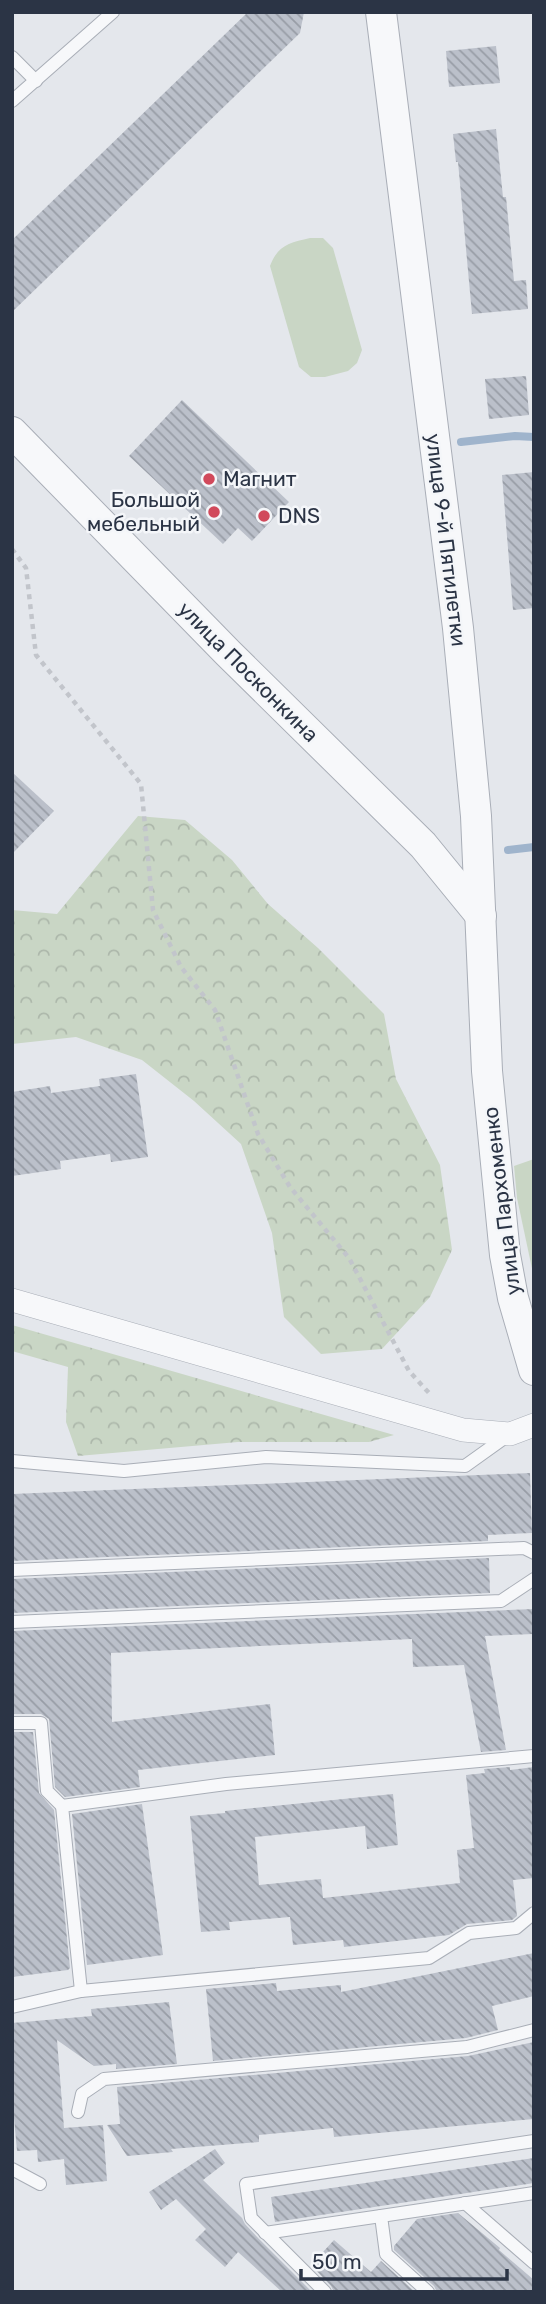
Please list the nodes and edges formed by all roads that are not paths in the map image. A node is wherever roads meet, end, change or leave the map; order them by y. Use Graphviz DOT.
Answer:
graph roads {
  1 [pos="113,12"];
  2 [pos="381,12"];
  3 [pos="12,57"];
  4 [pos="36,81"];
  5 [pos="12,101"];
  6 [pos="12,432"];
  7 [pos="481,916"];
  8 [pos="487,1071"];
  9 [pos="12,1300"];
  10 [pos="534,1370"];
  11 [pos="534,1425"];
  12 [pos="510,1434"];
  13 [pos="12,1461"];
  14 [pos="534,1553"];
  15 [pos="12,1570"];
  16 [pos="534,1579"];
  17 [pos="12,1622"];
  18 [pos="12,1723"];
  19 [pos="534,1756"];
  20 [pos="62,1805"];
  21 [pos="534,1913"];
  22 [pos="81,1991"];
  23 [pos="12,2007"];
  24 [pos="534,2030"];
  25 [pos="78,2112"];
  26 [pos="534,2141"];
  27 [pos="12,2169"];
  28 [pos="40,2184"];
  29 [pos="534,2193"];
  30 [pos="464,2203"];
  31 [pos="381,2216"];
  32 [pos="265,2234"];
  33 [pos="534,2263"];
  34 [pos="325,2292"];
  35 [pos="428,2292"];
  1 -- 4 [label="lane"];
  2 -- 7 [label="street, улица 9-й Пятилетки"];
  3 -- 4 [label="lane"];
  4 -- 5 [label="lane"];
  6 -- 7 [label="street, улица Посконкина"];
  7 -- 8 [label="street, улица 9-й Пятилетки"];
  8 -- 10 [label="street, улица Пархоменко"];
  9 -- 12 [label="street"];
  11 -- 12 [label="street"];
  12 -- 13 [label="lane"];
  14 -- 15 [label="lane"];
  16 -- 17 [label="lane"];
  18 -- 20 [label="lane"];
  19 -- 20 [label="lane"];
  20 -- 22 [label="lane"];
  21 -- 22 [label="lane"];
  22 -- 23 [label="lane"];
  24 -- 25 [label="lane"];
  26 -- 32 [label="lane"];
  27 -- 28 [label="lane"];
  29 -- 30 [label="lane"];
  30 -- 31 [label="lane"];
  30 -- 33 [label="lane"];
  31 -- 32 [label="lane"];
  31 -- 35 [label="lane"];
  32 -- 34 [label="lane"];
}
